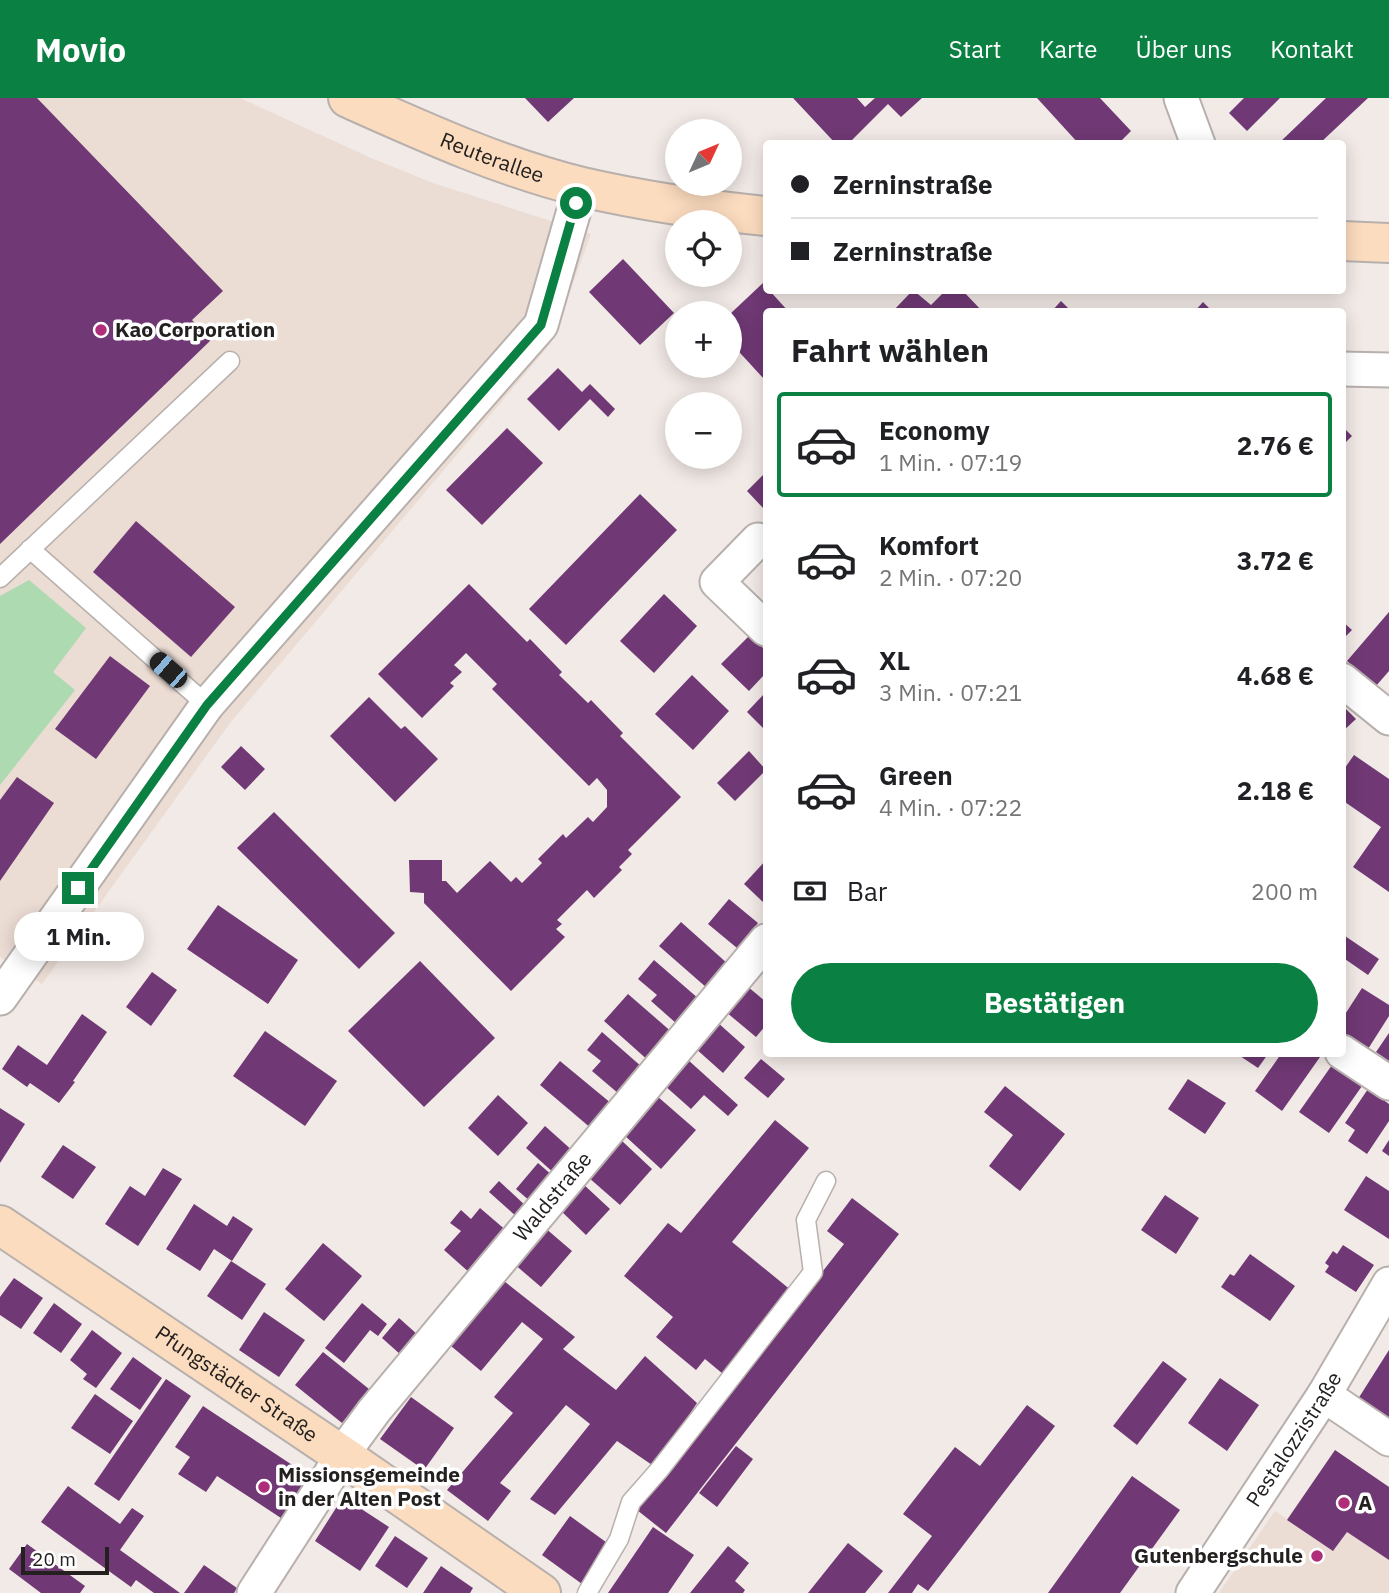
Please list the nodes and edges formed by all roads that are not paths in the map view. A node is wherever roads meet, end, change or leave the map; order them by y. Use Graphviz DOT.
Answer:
graph roads {
  1 [pos="348,98"];
  2 [pos="1181,98"];
  3 [pos="1197,140"];
  4 [pos="581,186"];
  5 [pos="763,216"];
  6 [pos="1346,241"];
  7 [pos="1389,243"];
  8 [pos="230,361"];
  9 [pos="1346,369"];
  10 [pos="1389,370"];
  11 [pos="758,540"];
  12 [pos="30,549"];
  13 [pos="0,578"];
  14 [pos="763,626"];
  15 [pos="1346,683"];
  16 [pos="207,705"];
  17 [pos="1389,719"];
  18 [pos="763,946"];
  19 [pos="0,998"];
  20 [pos="1346,1055"];
  21 [pos="1389,1083"];
  22 [pos="826,1181"];
  23 [pos="0,1225"];
  24 [pos="1389,1284"];
  25 [pos="1324,1395"];
  26 [pos="1389,1439"];
  27 [pos="343,1457"];
  28 [pos="254,1593"];
  29 [pos="541,1593"];
  30 [pos="587,1593"];
  31 [pos="1193,1593"];
  1 -- 4 [label="street, Reuterallee"];
  2 -- 3 [label="street"];
  4 -- 5 [label="street, Reuterallee"];
  4 -- 16 [label="street"];
  6 -- 7 [label="street"];
  8 -- 12 [label="lane"];
  9 -- 10 [label="street"];
  11 -- 14 [label="street"];
  12 -- 13 [label="lane"];
  12 -- 16 [label="lane"];
  15 -- 17 [label="street"];
  16 -- 19 [label="street"];
  18 -- 27 [label="street, Waldstraße"];
  20 -- 21 [label="street"];
  22 -- 30 [label="lane"];
  23 -- 27 [label="street, Pfungstädter Straße"];
  24 -- 25 [label="street, Pestalozzistraße"];
  25 -- 26 [label="street"];
  25 -- 31 [label="street, Pestalozzistraße"];
  27 -- 28 [label="street, Waldstraße"];
  27 -- 29 [label="street, Pfungstädter Straße"];
}
